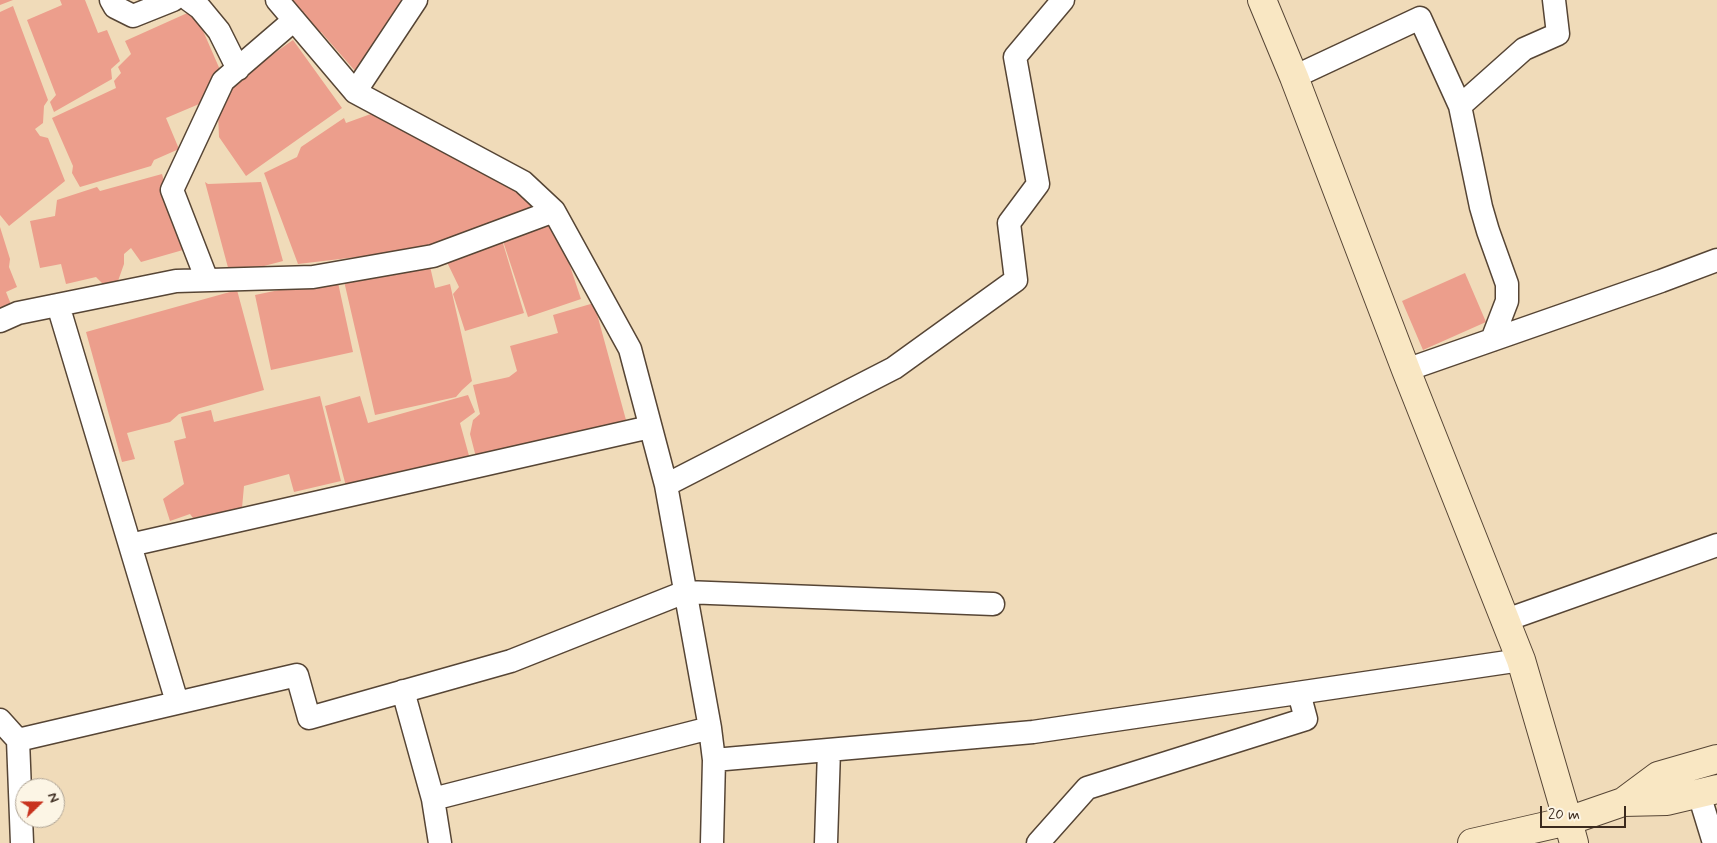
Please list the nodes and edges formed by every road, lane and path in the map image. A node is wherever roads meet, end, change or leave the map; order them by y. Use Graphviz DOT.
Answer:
graph roads {
  1 [pos="111,0"];
  2 [pos="173,0"];
  3 [pos="189,0"];
  4 [pos="277,0"];
  5 [pos="416,0"];
  6 [pos="1063,0"];
  7 [pos="1262,0"];
  8 [pos="1554,0"];
  9 [pos="1416,9"];
  10 [pos="294,20"];
  11 [pos="238,69"];
  12 [pos="1294,77"];
  13 [pos="355,92"];
  14 [pos="1460,106"];
  15 [pos="554,211"];
  16 [pos="1717,260"];
  17 [pos="207,280"];
  18 [pos="58,305"];
  19 [pos="0,320"];
  20 [pos="1492,340"];
  21 [pos="1406,370"];
  22 [pos="650,427"];
  23 [pos="666,485"];
  24 [pos="130,545"];
  25 [pos="1717,545"];
  26 [pos="685,592"];
  27 [pos="993,604"];
  28 [pos="1506,620"];
  29 [pos="1521,660"];
  30 [pos="403,691"];
  31 [pos="1299,693"];
  32 [pos="177,702"];
  33 [pos="0,720"];
  34 [pos="710,728"];
  35 [pos="18,740"];
  36 [pos="829,750"];
  37 [pos="1717,759"];
  38 [pos="714,760"];
  39 [pos="1708,792"];
  40 [pos="433,799"];
  41 [pos="1623,802"];
  42 [pos="1571,832"];
  43 [pos="22,843"];
  44 [pos="440,843"];
  45 [pos="712,843"];
  46 [pos="826,843"];
  47 [pos="1038,843"];
  48 [pos="1472,843"];
  49 [pos="1714,843"];
  1 -- 2 [label="street"];
  3 -- 11 [label="street"];
  4 -- 10 [label="street"];
  5 -- 13 [label="street"];
  6 -- 23 [label="street"];
  7 -- 12 [label="main road"];
  8 -- 14 [label="street"];
  9 -- 12 [label="street"];
  9 -- 14 [label="street"];
  10 -- 11 [label="street"];
  10 -- 13 [label="street"];
  11 -- 17 [label="street"];
  12 -- 21 [label="main road"];
  13 -- 15 [label="street"];
  14 -- 20 [label="street"];
  15 -- 17 [label="street"];
  15 -- 22 [label="street"];
  16 -- 20 [label="street"];
  17 -- 18 [label="street"];
  18 -- 19 [label="street"];
  18 -- 24 [label="street"];
  20 -- 21 [label="street"];
  21 -- 28 [label="main road"];
  22 -- 23 [label="street"];
  22 -- 24 [label="street"];
  23 -- 26 [label="street"];
  24 -- 32 [label="street"];
  25 -- 28 [label="street"];
  26 -- 27 [label="street"];
  26 -- 30 [label="street"];
  26 -- 34 [label="street"];
  28 -- 29 [label="main road"];
  29 -- 31 [label="street"];
  29 -- 42 [label="main road"];
  30 -- 32 [label="street"];
  30 -- 40 [label="street"];
  31 -- 36 [label="street"];
  31 -- 47 [label="street"];
  32 -- 35 [label="street"];
  33 -- 35 [label="street"];
  34 -- 38 [label="street"];
  34 -- 40 [label="street"];
  35 -- 43 [label="street"];
  36 -- 38 [label="street"];
  36 -- 46 [label="street"];
  37 -- 41 [label="main road"];
  38 -- 45 [label="street"];
  39 -- 41 [label="main road"];
  39 -- 49 [label="street"];
  40 -- 44 [label="street"];
  41 -- 42 [label="main road"];
  42 -- 48 [label="main road"];
}
